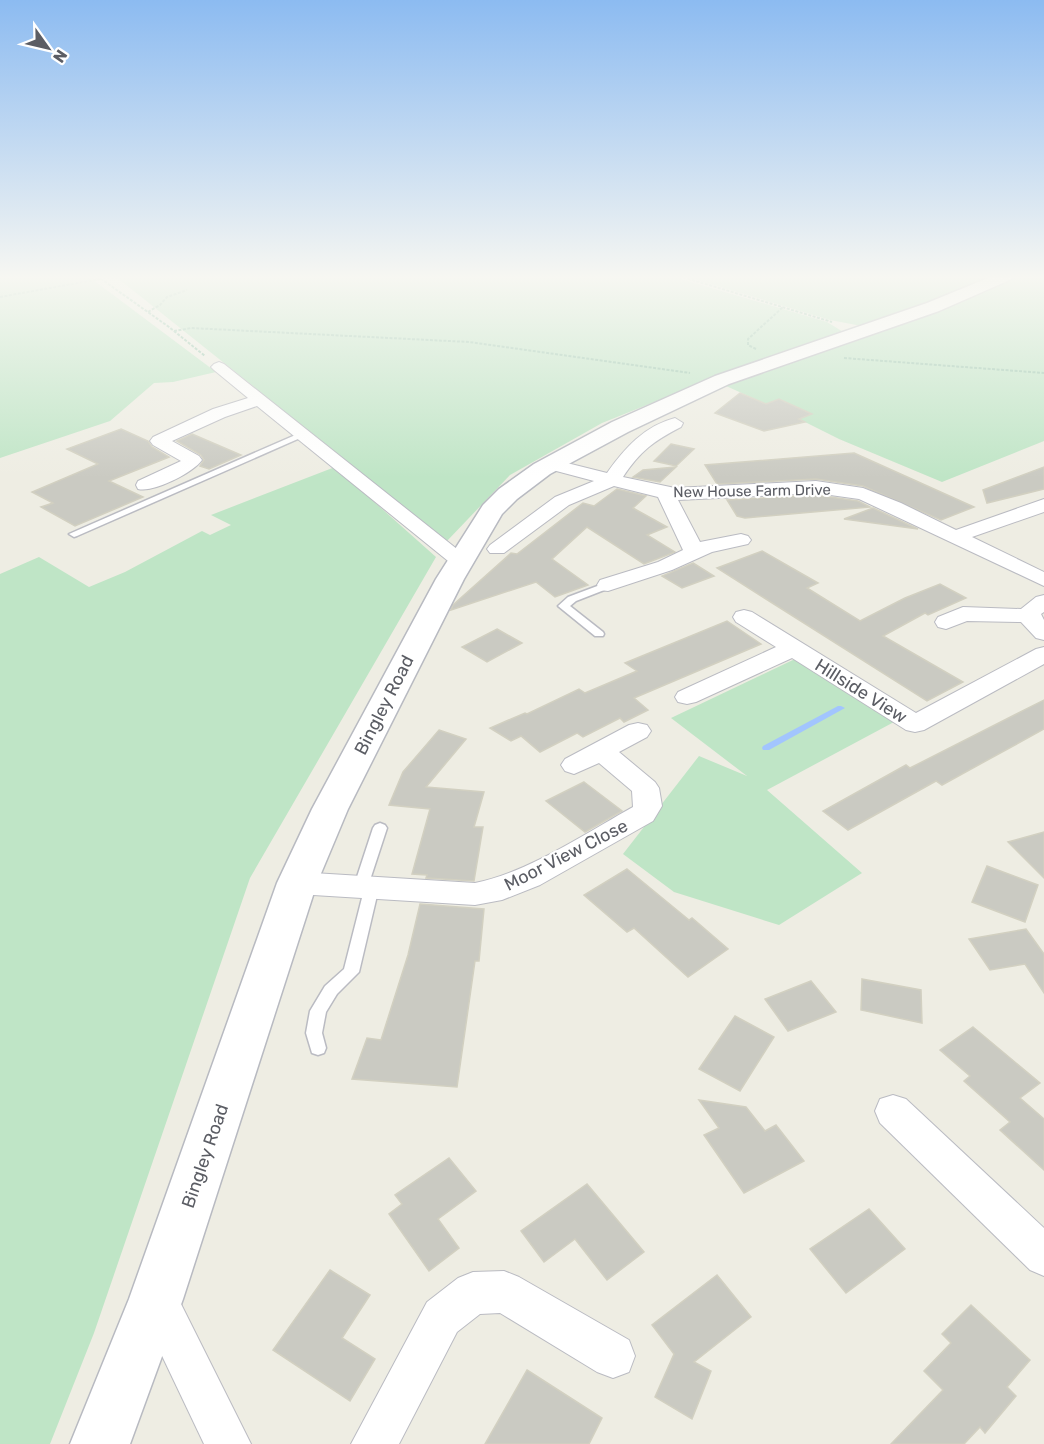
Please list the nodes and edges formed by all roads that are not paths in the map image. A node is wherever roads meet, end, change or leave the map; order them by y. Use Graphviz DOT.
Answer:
graph roads {
  1 [pos="824,343"];
  2 [pos="219,367"];
  3 [pos="259,400"];
  4 [pos="675,423"];
  5 [pos="303,435"];
  6 [pos="551,464"];
  7 [pos="610,481"];
  8 [pos="145,485"];
  9 [pos="665,493"];
  10 [pos="1044,505"];
  11 [pos="74,534"];
  12 [pos="954,537"];
  13 [pos="741,540"];
  14 [pos="497,549"];
  15 [pos="694,551"];
  16 [pos="460,561"];
  17 [pos="1044,580"];
  18 [pos="608,585"];
  19 [pos="744,617"];
  20 [pos="1039,617"];
  21 [pos="946,622"];
  22 [pos="599,634"];
  23 [pos="794,648"];
  24 [pos="1044,654"];
  25 [pos="687,697"];
  26 [pos="638,731"];
  27 [pos="602,751"];
  28 [pos="574,765"];
  29 [pos="380,828"];
  30 [pos="297,883"];
  31 [pos="367,887"];
  32 [pos="318,1048"];
  33 [pos="893,1111"];
  34 [pos="1044,1256"];
  35 [pos="156,1299"];
  36 [pos="613,1356"];
  37 [pos="100,1444"];
  38 [pos="228,1444"];
  39 [pos="374,1444"];
  1 -- 6 [label="street, Bingley Road"];
  2 -- 3 [label="street"];
  3 -- 5 [label="street"];
  3 -- 8 [label="street"];
  4 -- 7 [label="street"];
  5 -- 11 [label="lane"];
  5 -- 16 [label="street"];
  6 -- 7 [label="street, New House Farm Drive"];
  6 -- 16 [label="street, Bingley Road"];
  7 -- 9 [label="street, New House Farm Drive"];
  7 -- 14 [label="street"];
  9 -- 12 [label="street, New House Farm Drive"];
  9 -- 15 [label="street"];
  10 -- 12 [label="street"];
  12 -- 17 [label="street, New House Farm Drive"];
  13 -- 15 [label="street"];
  15 -- 18 [label="street"];
  16 -- 30 [label="street, Bingley Road"];
  18 -- 22 [label="lane"];
  19 -- 23 [label="street, Hillside View"];
  20 -- 21 [label="street"];
  23 -- 24 [label="street, Hillside View"];
  23 -- 25 [label="street"];
  26 -- 27 [label="street"];
  27 -- 28 [label="street"];
  27 -- 31 [label="street, Moor View Close"];
  29 -- 31 [label="lane"];
  30 -- 31 [label="street, Moor View Close"];
  30 -- 35 [label="street, Bingley Road"];
  31 -- 32 [label="lane"];
  33 -- 34 [label="street"];
  35 -- 37 [label="street, Bingley Road"];
  35 -- 38 [label="street"];
  36 -- 39 [label="street"];
}
